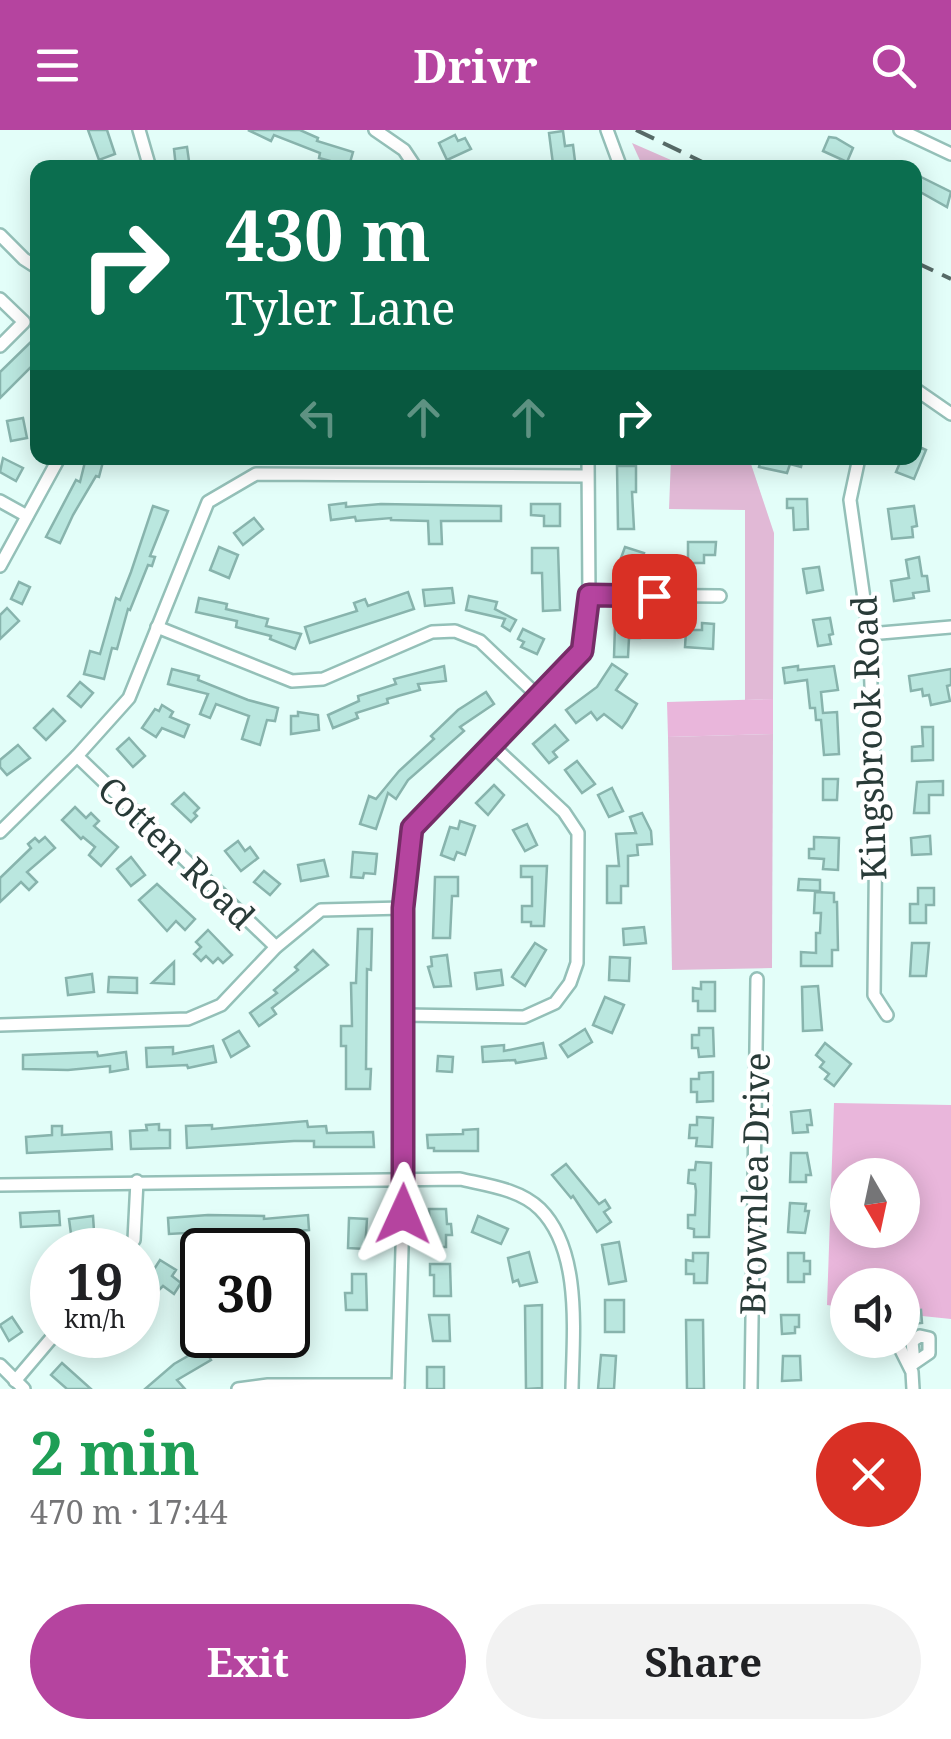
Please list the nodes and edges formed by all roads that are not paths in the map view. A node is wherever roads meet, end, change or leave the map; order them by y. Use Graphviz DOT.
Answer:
graph roads {
  1 [pos="139,130"];
  2 [pos="375,130"];
  3 [pos="607,130"];
  4 [pos="900,130"];
  5 [pos="951,154"];
  6 [pos="148,160"];
  7 [pos="411,160"];
  8 [pos="618,160"];
  9 [pos="0,235"];
  10 [pos="30,261"];
  11 [pos="1,301"];
  12 [pos="0,346"];
  13 [pos="922,395"];
  14 [pos="951,414"];
  15 [pos="55,465"];
  16 [pos="588,465"];
  17 [pos="858,465"];
  18 [pos="587,476"];
  19 [pos="0,501"];
  20 [pos="27,516"];
  21 [pos="0,566"];
  22 [pos="589,595"];
  23 [pos="720,596"];
  24 [pos="951,627"];
  25 [pos="157,628"];
  26 [pos="869,634"];
  27 [pos="540,696"];
  28 [pos="492,745"];
  29 [pos="77,756"];
  30 [pos="0,832"];
  31 [pos="403,908"];
  32 [pos="276,947"];
  33 [pos="757,979"];
  34 [pos="404,1015"];
  35 [pos="887,1016"];
  36 [pos="0,1025"];
  37 [pos="404,1179"];
  38 [pos="137,1181"];
  39 [pos="0,1185"];
  40 [pos="135,1228"];
  41 [pos="38,1358"];
  42 [pos="908,1358"];
  43 [pos="0,1365"];
  44 [pos="20,1385"];
  45 [pos="398,1387"];
  46 [pos="238,1389"];
  47 [pos="572,1389"];
  48 [pos="751,1389"];
  49 [pos="913,1389"];
  1 -- 6 [label="street"];
  2 -- 7 [label="street"];
  3 -- 8 [label="street"];
  4 -- 5 [label="street"];
  9 -- 10 [label="street"];
  11 -- 12 [label="street"];
  13 -- 14 [label="street"];
  15 -- 20 [label="street"];
  16 -- 18 [label="street"];
  17 -- 26 [label="street, Kingsbrook Road"];
  18 -- 22 [label="street"];
  18 -- 25 [label="street"];
  19 -- 20 [label="street"];
  20 -- 21 [label="street"];
  22 -- 23 [label="street"];
  22 -- 27 [label="street"];
  24 -- 26 [label="street"];
  25 -- 27 [label="street"];
  25 -- 29 [label="street"];
  26 -- 35 [label="street, Kingsbrook Road"];
  27 -- 28 [label="street"];
  28 -- 31 [label="street"];
  28 -- 34 [label="street"];
  29 -- 30 [label="street"];
  29 -- 32 [label="street, Cotten Road"];
  31 -- 32 [label="street"];
  31 -- 34 [label="street"];
  32 -- 36 [label="street"];
  33 -- 48 [label="street, Brownlea Drive"];
  34 -- 37 [label="street"];
  37 -- 38 [label="street"];
  37 -- 45 [label="street"];
  37 -- 47 [label="street"];
  38 -- 39 [label="street"];
  38 -- 40 [label="street"];
  41 -- 44 [label="street"];
  42 -- 49 [label="street"];
  43 -- 44 [label="street"];
  45 -- 46 [label="street"];
}
